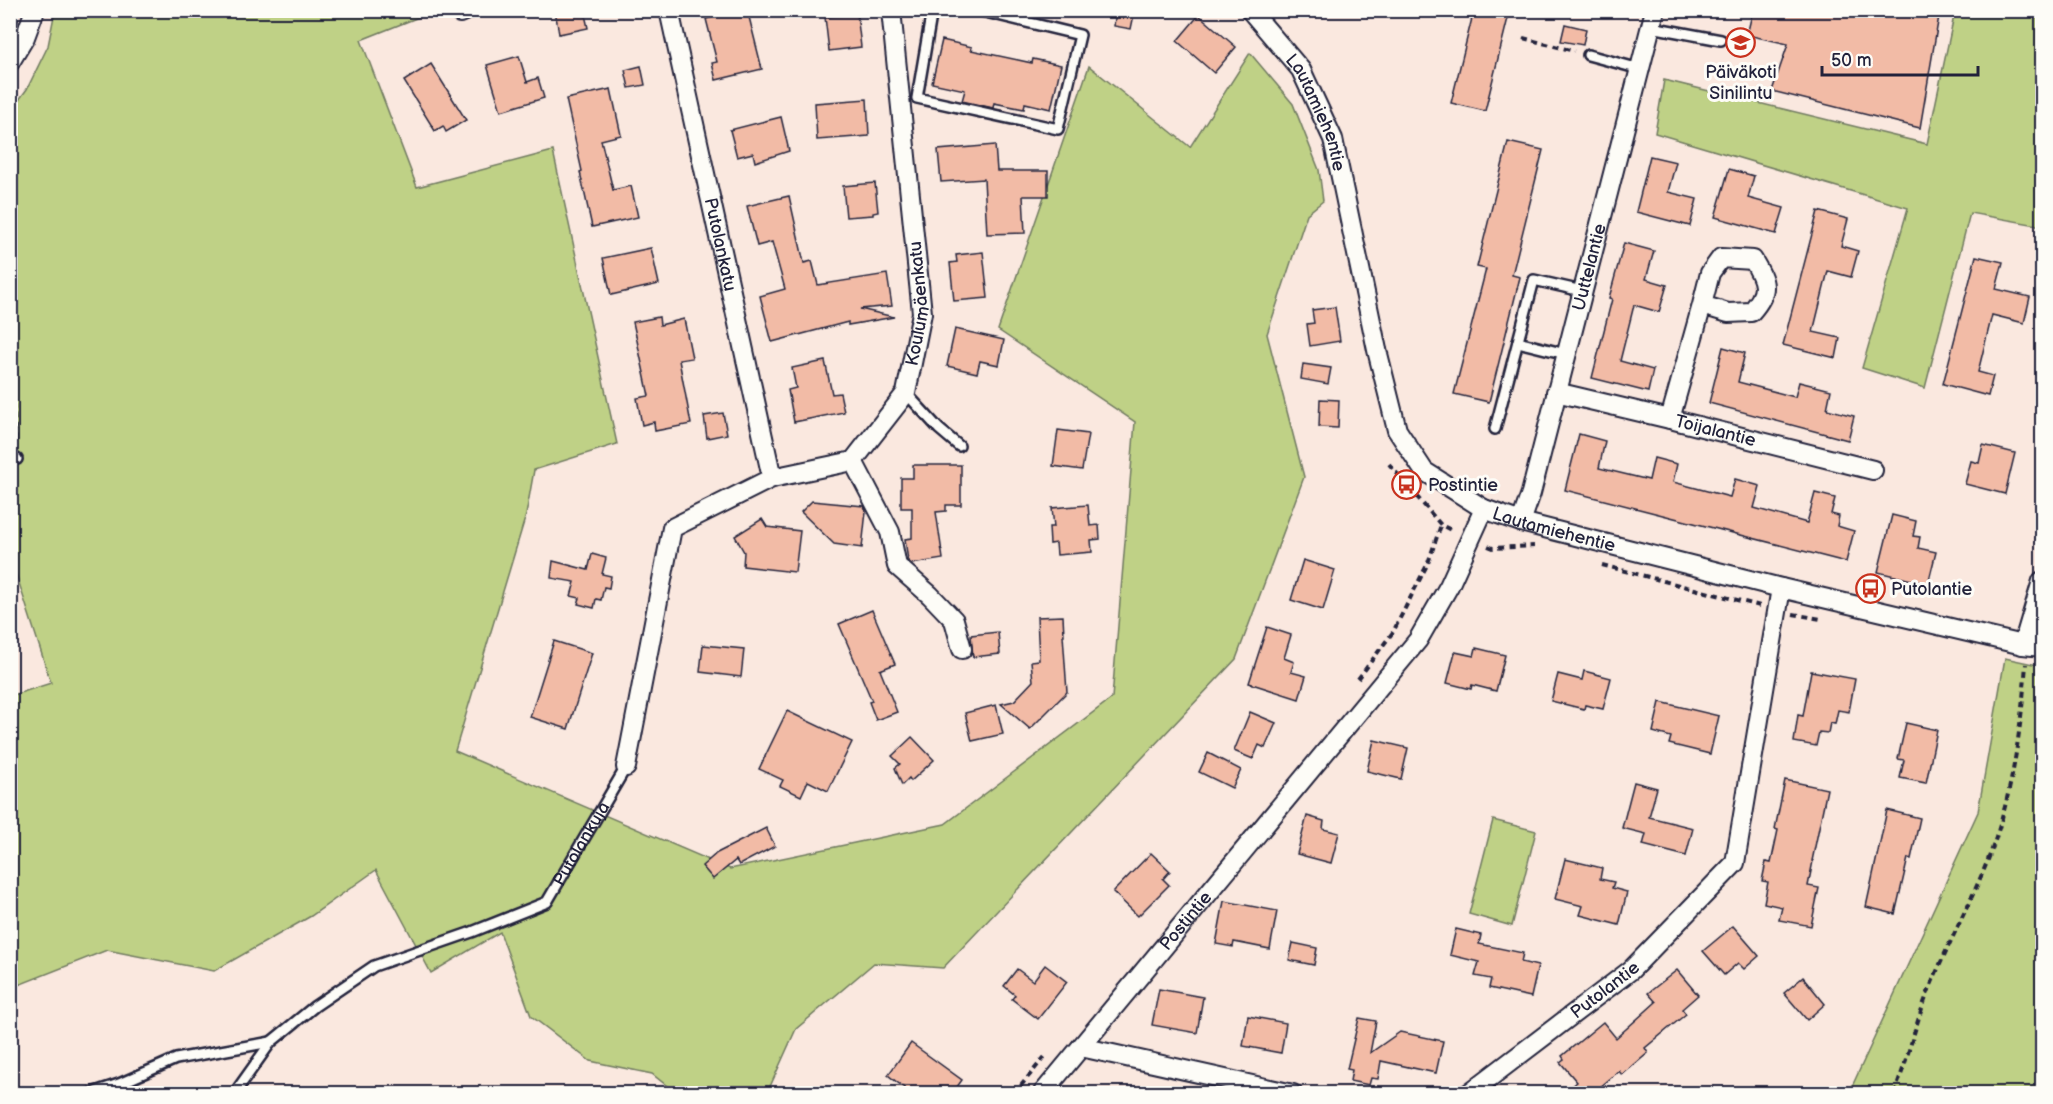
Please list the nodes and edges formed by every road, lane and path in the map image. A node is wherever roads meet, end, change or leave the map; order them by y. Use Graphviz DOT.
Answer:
graph roads {
  1 [pos="35,10"];
  2 [pos="669,10"];
  3 [pos="891,10"];
  4 [pos="932,10"];
  5 [pos="977,10"];
  6 [pos="1255,12"];
  7 [pos="1653,19"];
  8 [pos="1523,38"];
  9 [pos="1721,40"];
  10 [pos="1588,55"];
  11 [pos="10,62"];
  12 [pos="1640,69"];
  13 [pos="1582,291"];
  14 [pos="1702,305"];
  15 [pos="10,341"];
  16 [pos="1518,342"];
  17 [pos="1566,354"];
  18 [pos="1556,392"];
  19 [pos="906,393"];
  20 [pos="1670,418"];
  21 [pos="1495,429"];
  22 [pos="959,446"];
  23 [pos="14,460"];
  24 [pos="853,461"];
  25 [pos="1389,464"];
  26 [pos="1873,471"];
  27 [pos="772,478"];
  28 [pos="1484,509"];
  29 [pos="1521,522"];
  30 [pos="2043,581"];
  31 [pos="1781,588"];
  32 [pos="2043,647"];
  33 [pos="962,649"];
  34 [pos="2025,653"];
  35 [pos="1352,687"];
  36 [pos="626,767"];
  37 [pos="271,1042"];
  38 [pos="1081,1047"];
  39 [pos="1050,1050"];
  40 [pos="89,1094"];
  41 [pos="234,1094"];
  42 [pos="1014,1094"];
  43 [pos="1042,1094"];
  44 [pos="1293,1094"];
  45 [pos="1468,1094"];
  46 [pos="1894,1094"];
  1 -- 11 [label="street"];
  2 -- 27 [label="street, Putolankatu"];
  3 -- 19 [label="street, Koulumäenkatu"];
  4 -- 5 [label="lane"];
  6 -- 28 [label="street, Lautamiehentie"];
  7 -- 9 [label="lane"];
  7 -- 12 [label="street, Uuttelantie"];
  8 -- 10 [label="path"];
  10 -- 12 [label="lane"];
  12 -- 13 [label="street, Uuttelantie"];
  13 -- 16 [label="lane"];
  13 -- 17 [label="street, Uuttelantie"];
  14 -- 20 [label="street"];
  15 -- 23 [label="path"];
  16 -- 17 [label="lane"];
  16 -- 21 [label="lane"];
  17 -- 18 [label="street, Uuttelantie"];
  18 -- 20 [label="street, Toijalantie"];
  18 -- 29 [label="street, Uuttelantie"];
  19 -- 22 [label="lane"];
  19 -- 24 [label="street, Koulumäenkatu"];
  20 -- 26 [label="street, Toijalantie"];
  24 -- 27 [label="street"];
  24 -- 33 [label="street"];
  25 -- 35 [label="path"];
  27 -- 36 [label="street, Putolankuja"];
  28 -- 29 [label="street, Lautamiehentie"];
  28 -- 38 [label="street, Postintie"];
  29 -- 31 [label="street, Lautamiehentie"];
  30 -- 34 [label="street"];
  31 -- 34 [label="street, Lautamiehentie"];
  31 -- 45 [label="street, Putolantie"];
  32 -- 34 [label="street, Lautamiehentie"];
  34 -- 46 [label="path"];
  36 -- 37 [label="lane, Putolankuja"];
  37 -- 40 [label="lane"];
  37 -- 41 [label="lane, Putolankuja"];
  38 -- 43 [label="street, Postintie"];
  38 -- 44 [label="street"];
  39 -- 42 [label="path"];
}
